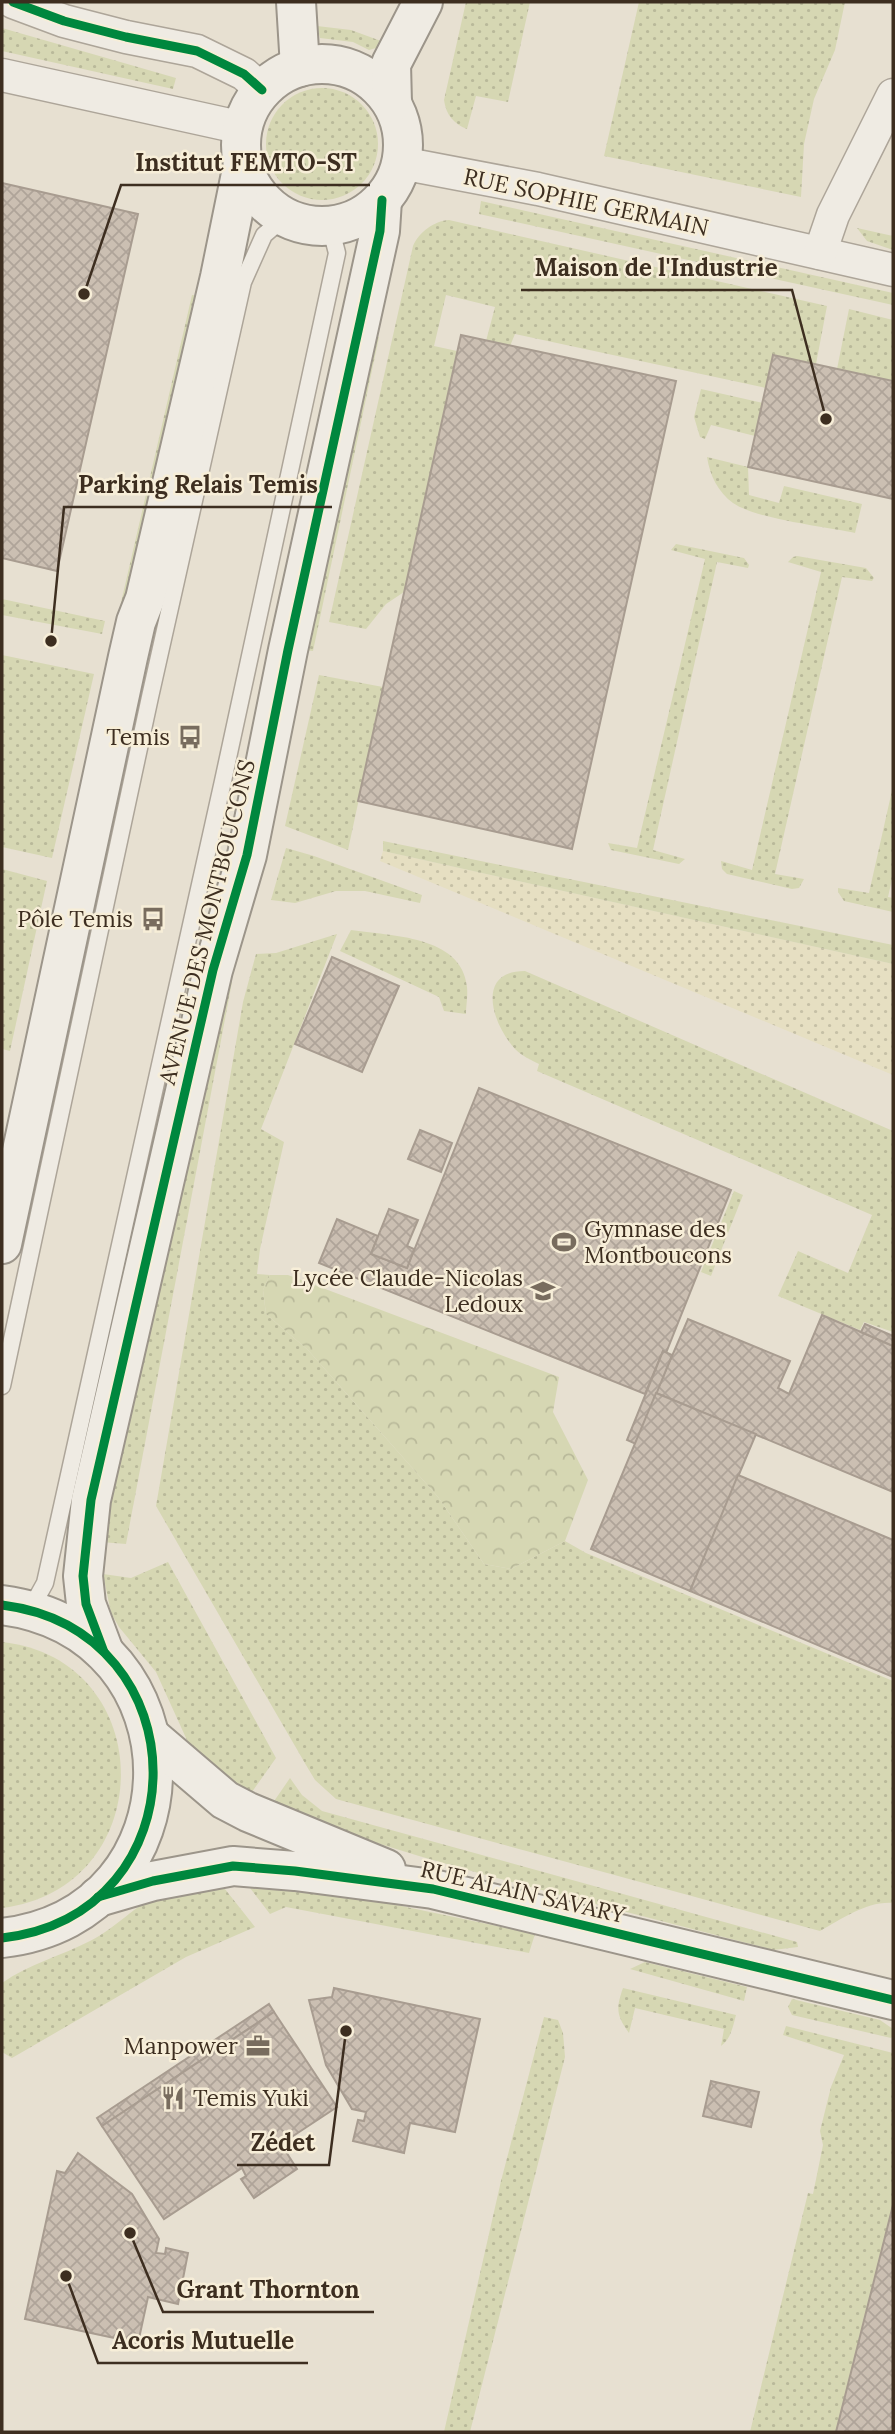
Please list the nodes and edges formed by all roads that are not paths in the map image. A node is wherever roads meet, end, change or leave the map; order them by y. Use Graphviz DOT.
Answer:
graph roads {
  1 [pos="13,2"];
  2 [pos="296,2"];
  3 [pos="423,2"];
  4 [pos="300,67"];
  5 [pos="2,75"];
  6 [pos="262,90"];
  7 [pos="893,95"];
  8 [pos="392,103"];
  9 [pos="243,146"];
  10 [pos="401,163"];
  11 [pos="382,200"];
  12 [pos="285,217"];
  13 [pos="330,226"];
  14 [pos="820,253"];
  15 [pos="893,270"];
  16 [pos="2,1244"];
  17 [pos="2,1386"];
  18 [pos="16,1607"];
  19 [pos="104,1652"];
  20 [pos="150,1736"];
  21 [pos="433,1889"];
  22 [pos="98,1897"];
  23 [pos="6,1942"];
  24 [pos="893,2000"];
  1 -- 6 [label="street"];
  2 -- 4 [label="street"];
  3 -- 8 [label="street"];
  4 -- 6 [label="street"];
  4 -- 8 [label="street"];
  5 -- 9 [label="street"];
  6 -- 9 [label="street"];
  7 -- 14 [label="street"];
  8 -- 10 [label="street"];
  9 -- 12 [label="street"];
  9 -- 16 [label="street"];
  10 -- 11 [label="street"];
  10 -- 14 [label="street, RUE SOPHIE GERMAIN"];
  11 -- 13 [label="street"];
  11 -- 19 [label="street, AVENUE DES MONTBOUCONS"];
  12 -- 13 [label="street"];
  12 -- 17 [label="lane"];
  13 -- 18 [label="lane"];
  14 -- 15 [label="street, RUE SOPHIE GERMAIN"];
  18 -- 19 [label="street"];
  19 -- 20 [label="street"];
  20 -- 21 [label="street, RUE ALAIN SAVARY"];
  20 -- 22 [label="street"];
  21 -- 22 [label="street, RUE ALAIN SAVARY"];
  21 -- 24 [label="street, RUE ALAIN SAVARY"];
  22 -- 23 [label="street"];
}
